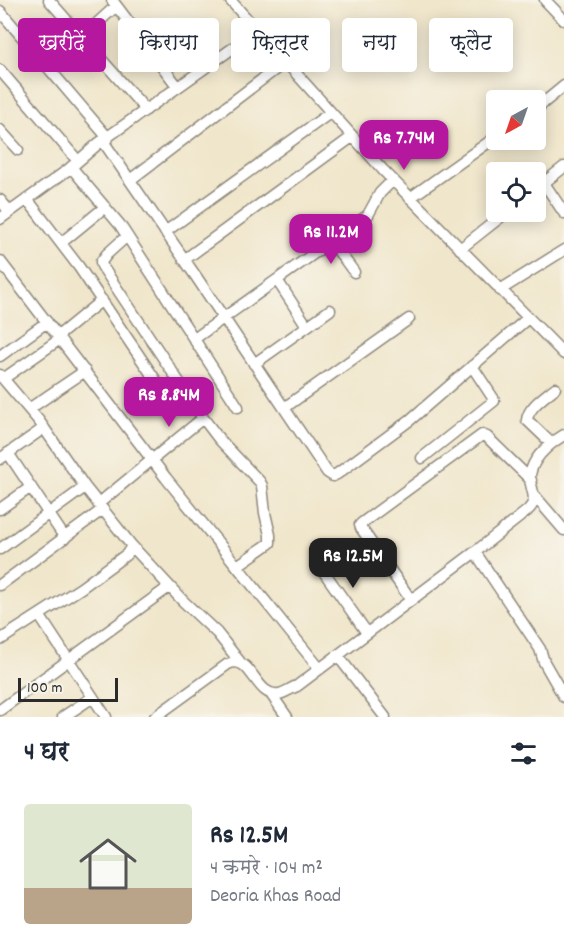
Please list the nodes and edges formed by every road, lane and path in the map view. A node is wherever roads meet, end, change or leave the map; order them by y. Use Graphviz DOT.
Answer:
graph roads {
  1 [pos="49,0"];
  2 [pos="230,0"];
  3 [pos="545,0"];
  4 [pos="114,3"];
  5 [pos="0,11"];
  6 [pos="562,15"];
  7 [pos="65,18"];
  8 [pos="100,18"];
  9 [pos="246,18"];
  10 [pos="231,49"];
  11 [pos="106,64"];
  12 [pos="0,70"];
  13 [pos="272,72"];
  14 [pos="294,72"];
  15 [pos="178,87"];
  16 [pos="564,87"];
  17 [pos="546,100"];
  18 [pos="146,110"];
  19 [pos="330,113"];
  20 [pos="0,130"];
  21 [pos="352,137"];
  22 [pos="105,139"];
  23 [pos="486,144"];
  24 [pos="18,150"];
  25 [pos="75,164"];
  26 [pos="564,167"];
  27 [pos="130,180"];
  28 [pos="393,180"];
  29 [pos="546,181"];
  30 [pos="546,194"];
  31 [pos="410,198"];
  32 [pos="27,199"];
  33 [pos="0,200"];
  34 [pos="105,207"];
  35 [pos="10,212"];
  36 [pos="564,213"];
  37 [pos="0,219"];
  38 [pos="494,222"];
  39 [pos="165,232"];
  40 [pos="127,236"];
  41 [pos="331,241"];
  42 [pos="61,243"];
  43 [pos="460,249"];
  44 [pos="564,250"];
  45 [pos="184,260"];
  46 [pos="0,261"];
  47 [pos="354,272"];
  48 [pos="276,280"];
  49 [pos="500,290"];
  50 [pos="102,300"];
  51 [pos="330,310"];
  52 [pos="224,318"];
  53 [pos="409,318"];
  54 [pos="528,318"];
  55 [pos="46,322"];
  56 [pos="307,326"];
  57 [pos="59,337"];
  58 [pos="194,339"];
  59 [pos="562,349"];
  60 [pos="0,356"];
  61 [pos="254,364"];
  62 [pos="472,366"];
  63 [pos="85,371"];
  64 [pos="4,380"];
  65 [pos="555,388"];
  66 [pos="0,393"];
  67 [pos="171,403"];
  68 [pos="238,406"];
  69 [pos="284,408"];
  70 [pos="29,409"];
  71 [pos="203,418"];
  72 [pos="44,428"];
  73 [pos="564,435"];
  74 [pos="441,442"];
  75 [pos="551,443"];
  76 [pos="4,456"];
  77 [pos="453,456"];
  78 [pos="422,458"];
  79 [pos="152,459"];
  80 [pos="531,480"];
  81 [pos="31,487"];
  82 [pos="85,487"];
  83 [pos="534,495"];
  84 [pos="100,507"];
  85 [pos="0,509"];
  86 [pos="49,513"];
  87 [pos="564,530"];
  88 [pos="65,538"];
  89 [pos="132,546"];
  90 [pos="0,549"];
  91 [pos="475,552"];
  92 [pos="317,562"];
  93 [pos="237,566"];
  94 [pos="0,585"];
  95 [pos="169,587"];
  96 [pos="411,600"];
  97 [pos="39,615"];
  98 [pos="367,633"];
  99 [pos="0,640"];
  100 [pos="338,656"];
  101 [pos="69,660"];
  102 [pos="240,662"];
  103 [pos="320,669"];
  104 [pos="271,694"];
  105 [pos="93,697"];
  106 [pos="564,698"];
  107 [pos="0,710"];
  108 [pos="63,717"];
  109 [pos="106,717"];
  110 [pos="155,717"];
  111 [pos="286,717"];
  112 [pos="385,717"];
  1 -- 7 [label="street"];
  2 -- 9 [label="street"];
  3 -- 6 [label="street"];
  4 -- 8 [label="street"];
  4 -- 15 [label="street"];
  5 -- 22 [label="street"];
  10 -- 15 [label="street"];
  11 -- 18 [label="street"];
  12 -- 25 [label="street"];
  13 -- 27 [label="street"];
  14 -- 19 [label="street"];
  15 -- 18 [label="street"];
  16 -- 17 [label="street"];
  18 -- 22 [label="street"];
  19 -- 21 [label="street"];
  19 -- 39 [label="street"];
  20 -- 24 [label="street"];
  21 -- 28 [label="street"];
  21 -- 45 [label="street"];
  22 -- 25 [label="street"];
  22 -- 27 [label="street"];
  23 -- 31 [label="street"];
  25 -- 32 [label="street"];
  25 -- 34 [label="street"];
  26 -- 29 [label="street"];
  27 -- 39 [label="street"];
  28 -- 31 [label="street"];
  28 -- 41 [label="street"];
  30 -- 36 [label="street"];
  31 -- 43 [label="street"];
  32 -- 35 [label="street"];
  32 -- 42 [label="street"];
  33 -- 35 [label="street"];
  34 -- 40 [label="street"];
  34 -- 42 [label="street"];
  35 -- 37 [label="street"];
  38 -- 43 [label="street"];
  39 -- 45 [label="street"];
  40 -- 58 [label="street"];
  40 -- 71 [label="street"];
  41 -- 47 [label="street"];
  41 -- 48 [label="street"];
  42 -- 50 [label="street"];
  43 -- 49 [label="street"];
  44 -- 49 [label="street"];
  45 -- 52 [label="street"];
  46 -- 55 [label="street"];
  48 -- 52 [label="street"];
  48 -- 56 [label="street"];
  49 -- 54 [label="street"];
  50 -- 57 [label="street"];
  50 -- 67 [label="street"];
  51 -- 56 [label="street"];
  52 -- 58 [label="street"];
  52 -- 61 [label="street"];
  53 -- 69 [label="street"];
  54 -- 59 [label="street"];
  54 -- 62 [label="street"];
  55 -- 57 [label="street"];
  55 -- 60 [label="street"];
  56 -- 61 [label="street"];
  57 -- 63 [label="street"];
  57 -- 64 [label="street"];
  58 -- 68 [label="street"];
  61 -- 69 [label="street"];
  62 -- 69 [label="street"];
  62 -- 74 [label="street"];
  63 -- 70 [label="street"];
  63 -- 79 [label="street"];
  64 -- 66 [label="street"];
  64 -- 70 [label="street"];
  65 -- 75 [label="street"];
  70 -- 72 [label="street"];
  71 -- 79 [label="street"];
  71 -- 93 [label="street"];
  72 -- 76 [label="street"];
  72 -- 82 [label="street"];
  73 -- 75 [label="street"];
  74 -- 77 [label="street"];
  74 -- 78 [label="street"];
  75 -- 80 [label="street"];
  76 -- 81 [label="street"];
  77 -- 80 [label="street"];
  77 -- 96 [label="street"];
  79 -- 84 [label="street"];
  79 -- 93 [label="street"];
  80 -- 83 [label="street"];
  81 -- 85 [label="street"];
  81 -- 86 [label="street"];
  82 -- 84 [label="street"];
  82 -- 86 [label="street"];
  83 -- 87 [label="street"];
  83 -- 91 [label="street"];
  84 -- 88 [label="street"];
  84 -- 89 [label="street"];
  86 -- 88 [label="street"];
  86 -- 90 [label="street"];
  88 -- 94 [label="street"];
  89 -- 95 [label="street"];
  89 -- 97 [label="street"];
  91 -- 96 [label="street"];
  91 -- 106 [label="street"];
  92 -- 98 [label="street"];
  93 -- 103 [label="street"];
  95 -- 101 [label="street"];
  95 -- 102 [label="street"];
  96 -- 98 [label="street"];
  97 -- 99 [label="street"];
  97 -- 101 [label="street"];
  98 -- 100 [label="street"];
  100 -- 103 [label="street"];
  100 -- 112 [label="street"];
  101 -- 105 [label="street"];
  101 -- 107 [label="street"];
  102 -- 104 [label="street"];
  102 -- 110 [label="street"];
  103 -- 104 [label="street"];
  104 -- 111 [label="street"];
  105 -- 108 [label="street"];
  105 -- 109 [label="street"];
}
